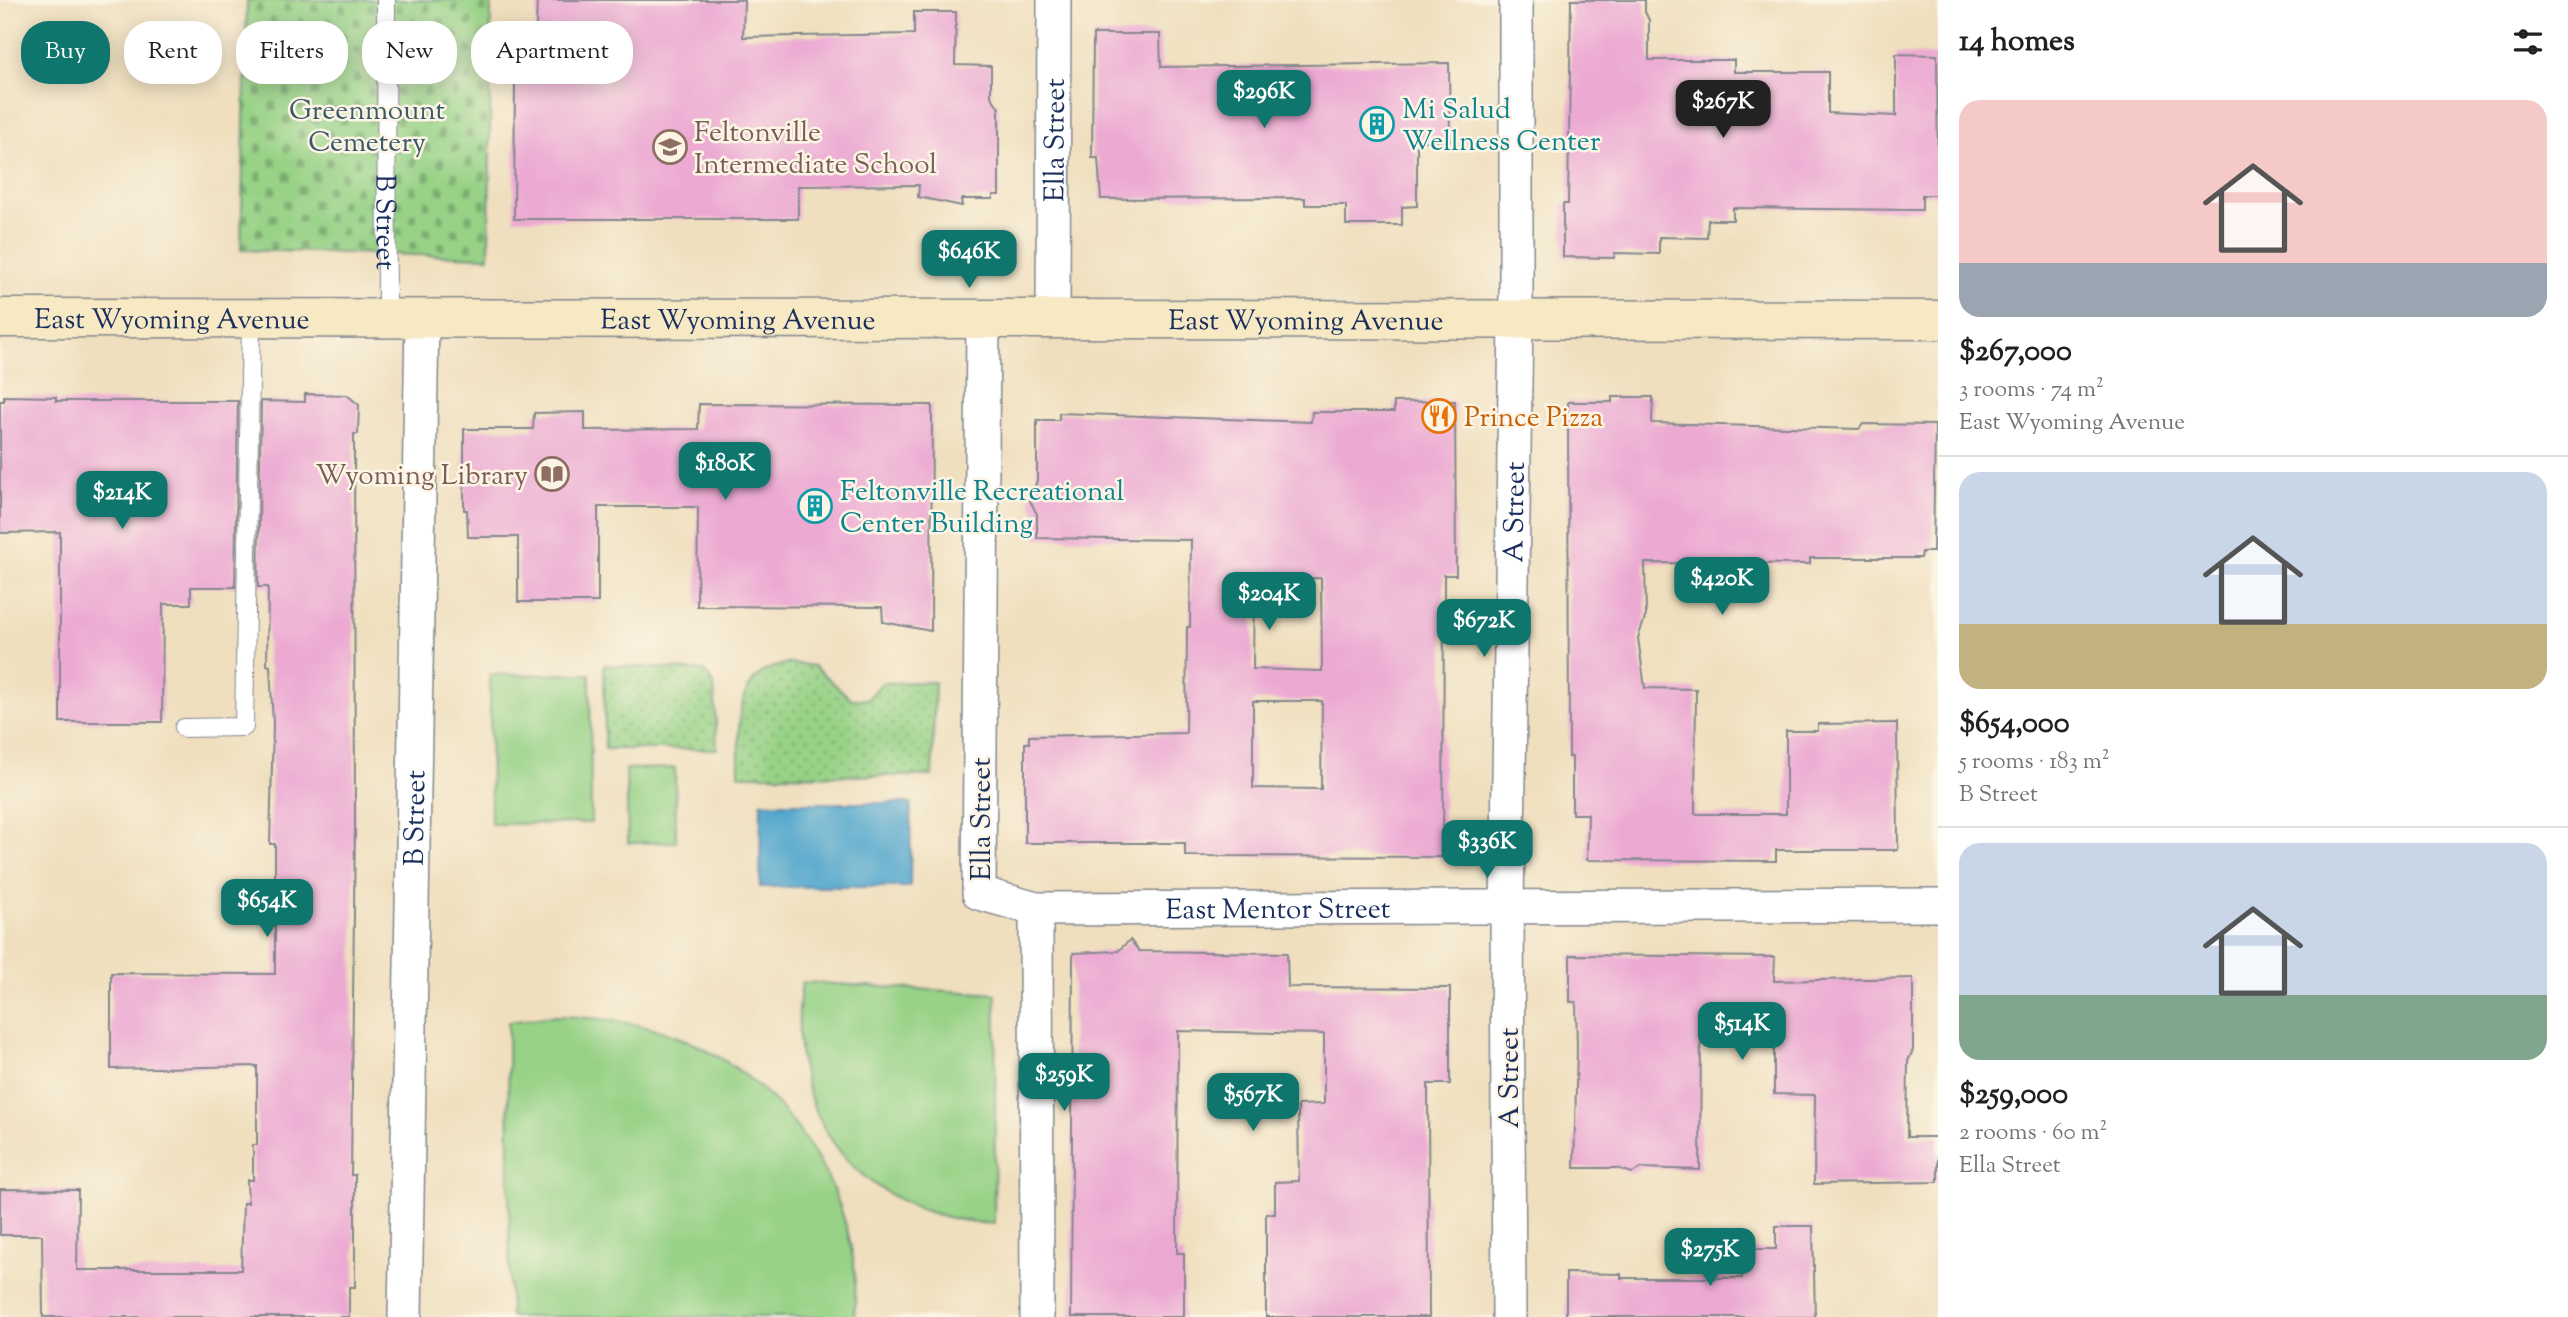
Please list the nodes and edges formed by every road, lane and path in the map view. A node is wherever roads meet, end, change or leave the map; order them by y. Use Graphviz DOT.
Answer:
graph roads {
  1 [pos="386,0"];
  2 [pos="1054,0"];
  3 [pos="1516,0"];
  4 [pos="0,318"];
  5 [pos="251,319"];
  6 [pos="983,319"];
  7 [pos="1516,319"];
  8 [pos="404,320"];
  9 [pos="1053,320"];
  10 [pos="1938,320"];
  11 [pos="184,728"];
  12 [pos="1938,905"];
  13 [pos="1507,907"];
  14 [pos="1036,909"];
  15 [pos="405,1317"];
  16 [pos="1037,1317"];
  17 [pos="1510,1317"];
  1 -- 8 [label="lane, B Street"];
  2 -- 9 [label="street, Ella Street"];
  3 -- 7 [label="street, A Street"];
  4 -- 5 [label="street, East Wyoming Avenue"];
  5 -- 8 [label="street, East Wyoming Avenue"];
  5 -- 11 [label="lane"];
  6 -- 8 [label="street, East Wyoming Avenue"];
  6 -- 9 [label="street, East Wyoming Avenue"];
  6 -- 14 [label="street, Ella Street"];
  7 -- 9 [label="street, East Wyoming Avenue"];
  7 -- 10 [label="street, East Wyoming Avenue"];
  7 -- 13 [label="street, A Street"];
  8 -- 15 [label="street, B Street"];
  12 -- 13 [label="street, East Mentor Street"];
  13 -- 14 [label="street, East Mentor Street"];
  13 -- 17 [label="street, A Street"];
  14 -- 16 [label="street"];
}
